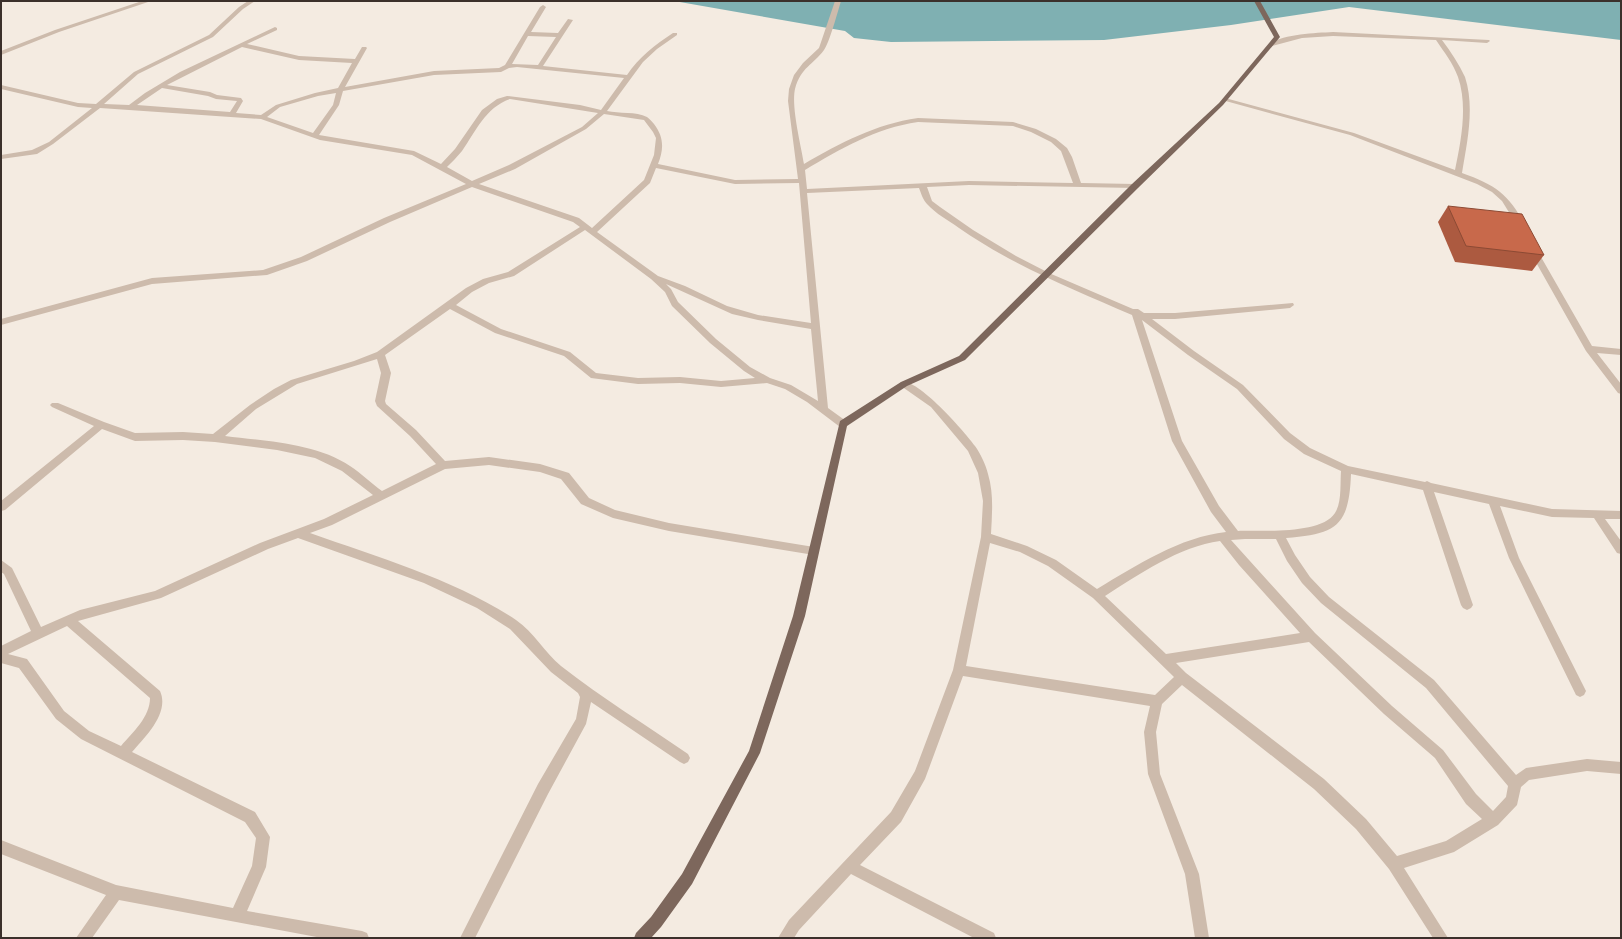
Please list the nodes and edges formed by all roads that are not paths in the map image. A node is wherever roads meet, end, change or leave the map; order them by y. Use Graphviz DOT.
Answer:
graph roads {
  1 [pos="148,1"];
  2 [pos="252,1"];
  3 [pos="838,1"];
  4 [pos="1257,1"];
  5 [pos="543,7"];
  6 [pos="570,20"];
  7 [pos="275,29"];
  8 [pos="526,34"];
  9 [pos="675,34"];
  10 [pos="559,35"];
  11 [pos="1438,38"];
  12 [pos="1275,40"];
  13 [pos="1487,41"];
  14 [pos="242,45"];
  15 [pos="364,48"];
  16 [pos="1,53"];
  17 [pos="356,61"];
  18 [pos="507,66"];
  19 [pos="539,68"];
  20 [pos="629,77"];
  21 [pos="161,86"];
  22 [pos="1,87"];
  23 [pos="340,90"];
  24 [pos="1225,100"];
  25 [pos="98,105"];
  26 [pos="131,107"];
  27 [pos="602,111"];
  28 [pos="232,114"];
  29 [pos="262,117"];
  30 [pos="315,136"];
  31 [pos="1,157"];
  32 [pos="655,166"];
  33 [pos="442,167"];
  34 [pos="801,169"];
  35 [pos="1458,173"];
  36 [pos="802,181"];
  37 [pos="472,184"];
  38 [pos="922,185"];
  39 [pos="1078,185"];
  40 [pos="1135,186"];
  41 [pos="803,191"];
  42 [pos="585,227"];
  43 [pos="593,232"];
  44 [pos="1524,233"];
  45 [pos="1531,246"];
  46 [pos="1046,275"];
  47 [pos="654,277"];
  48 [pos="450,305"];
  49 [pos="1290,305"];
  50 [pos="1139,313"];
  51 [pos="1,322"];
  52 [pos="815,327"];
  53 [pos="1589,349"];
  54 [pos="1621,352"];
  55 [pos="380,354"];
  56 [pos="767,380"];
  57 [pos="904,384"];
  58 [pos="1621,391"];
  59 [pos="55,405"];
  60 [pos="823,409"];
  61 [pos="843,424"];
  62 [pos="101,425"];
  63 [pos="215,438"];
  64 [pos="443,465"];
  65 [pos="1346,469"];
  66 [pos="1427,485"];
  67 [pos="381,496"];
  68 [pos="1493,500"];
  69 [pos="1,507"];
  70 [pos="1597,515"];
  71 [pos="1621,515"];
  72 [pos="297,533"];
  73 [pos="1235,535"];
  74 [pos="1222,536"];
  75 [pos="1279,536"];
  76 [pos="986,537"];
  77 [pos="1621,550"];
  78 [pos="814,551"];
  79 [pos="1,564"];
  80 [pos="1096,595"];
  81 [pos="1467,605"];
  82 [pos="68,620"];
  83 [pos="38,633"];
  84 [pos="1311,636"];
  85 [pos="1,652"];
  86 [pos="1,658"];
  87 [pos="1163,660"];
  88 [pos="960,670"];
  89 [pos="1182,677"];
  90 [pos="582,689"];
  91 [pos="1580,691"];
  92 [pos="1157,701"];
  93 [pos="122,754"];
  94 [pos="684,758"];
  95 [pos="1621,768"];
  96 [pos="1514,784"];
  97 [pos="1493,820"];
  98 [pos="1,847"];
  99 [pos="1394,864"];
  100 [pos="849,866"];
  101 [pos="116,892"];
  102 [pos="237,916"];
  103 [pos="84,938"];
  104 [pos="362,938"];
  105 [pos="467,938"];
  106 [pos="641,938"];
  107 [pos="785,938"];
  108 [pos="989,938"];
  109 [pos="1202,938"];
  110 [pos="1441,938"];
  1 -- 16 [label="street"];
  2 -- 25 [label="street"];
  3 -- 34 [label="street"];
  4 -- 12 [label="main road"];
  5 -- 8 [label="street"];
  6 -- 10 [label="street"];
  7 -- 14 [label="street"];
  8 -- 10 [label="street"];
  8 -- 18 [label="street"];
  9 -- 20 [label="street"];
  10 -- 19 [label="street"];
  11 -- 12 [label="street"];
  11 -- 13 [label="street"];
  11 -- 35 [label="street"];
  12 -- 24 [label="main road"];
  14 -- 17 [label="street"];
  14 -- 21 [label="street"];
  15 -- 17 [label="street"];
  17 -- 23 [label="street"];
  18 -- 19 [label="street"];
  18 -- 23 [label="street"];
  19 -- 20 [label="street"];
  20 -- 27 [label="street"];
  21 -- 26 [label="street"];
  21 -- 28 [label="street"];
  22 -- 25 [label="street"];
  23 -- 29 [label="street"];
  23 -- 30 [label="street"];
  24 -- 35 [label="street"];
  24 -- 40 [label="main road"];
  25 -- 26 [label="street"];
  25 -- 31 [label="street"];
  26 -- 28 [label="street"];
  27 -- 32 [label="street"];
  27 -- 33 [label="street"];
  27 -- 37 [label="street"];
  28 -- 29 [label="street"];
  29 -- 30 [label="street"];
  30 -- 33 [label="street"];
  32 -- 36 [label="street"];
  32 -- 43 [label="street"];
  33 -- 37 [label="street"];
  34 -- 36 [label="street"];
  34 -- 39 [label="street"];
  35 -- 44 [label="street"];
  36 -- 41 [label="street"];
  37 -- 42 [label="street"];
  37 -- 51 [label="street"];
  38 -- 39 [label="street"];
  38 -- 41 [label="street"];
  38 -- 46 [label="street"];
  39 -- 40 [label="street"];
  40 -- 46 [label="main road"];
  41 -- 52 [label="street"];
  42 -- 43 [label="street"];
  42 -- 48 [label="street"];
  43 -- 47 [label="street"];
  45 -- 53 [label="street"];
  46 -- 50 [label="street"];
  46 -- 57 [label="main road"];
  47 -- 52 [label="street"];
  47 -- 56 [label="street"];
  48 -- 55 [label="street"];
  48 -- 56 [label="street"];
  49 -- 50 [label="street"];
  50 -- 65 [label="street"];
  50 -- 73 [label="street"];
  52 -- 60 [label="street"];
  53 -- 54 [label="street"];
  53 -- 58 [label="street"];
  55 -- 63 [label="street"];
  55 -- 64 [label="street"];
  56 -- 60 [label="street"];
  57 -- 61 [label="main road"];
  57 -- 76 [label="street"];
  59 -- 62 [label="street"];
  60 -- 61 [label="street"];
  61 -- 78 [label="main road"];
  62 -- 63 [label="street"];
  62 -- 69 [label="street"];
  63 -- 67 [label="street"];
  64 -- 67 [label="street"];
  64 -- 78 [label="street"];
  65 -- 66 [label="street"];
  65 -- 75 [label="street"];
  66 -- 68 [label="street"];
  66 -- 81 [label="street"];
  67 -- 72 [label="street"];
  68 -- 70 [label="street"];
  68 -- 91 [label="street"];
  70 -- 71 [label="street"];
  70 -- 77 [label="street"];
  72 -- 82 [label="street"];
  72 -- 90 [label="street"];
  73 -- 74 [label="street"];
  73 -- 75 [label="street"];
  74 -- 80 [label="street"];
  74 -- 84 [label="street"];
  75 -- 96 [label="street"];
  76 -- 80 [label="street"];
  76 -- 88 [label="street"];
  78 -- 106 [label="main road"];
  79 -- 83 [label="street"];
  80 -- 87 [label="street"];
  82 -- 83 [label="street"];
  82 -- 93 [label="street"];
  83 -- 85 [label="street"];
  84 -- 87 [label="street"];
  84 -- 97 [label="street"];
  86 -- 93 [label="street"];
  87 -- 89 [label="street"];
  88 -- 92 [label="street"];
  88 -- 100 [label="street"];
  89 -- 92 [label="street"];
  89 -- 99 [label="street"];
  90 -- 94 [label="street"];
  90 -- 105 [label="street"];
  92 -- 109 [label="street"];
  93 -- 102 [label="street"];
  95 -- 96 [label="street"];
  96 -- 97 [label="street"];
  97 -- 99 [label="street"];
  98 -- 101 [label="street"];
  99 -- 110 [label="street"];
  100 -- 107 [label="street"];
  100 -- 108 [label="street"];
  101 -- 102 [label="street"];
  101 -- 103 [label="street"];
  102 -- 104 [label="street"];
}
